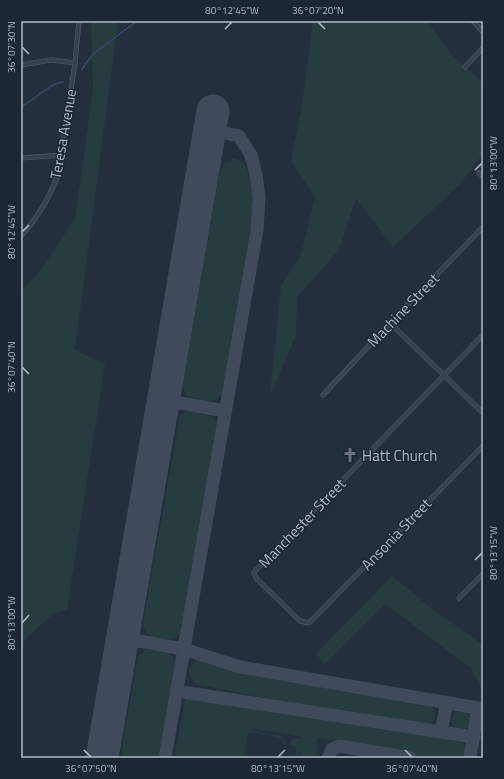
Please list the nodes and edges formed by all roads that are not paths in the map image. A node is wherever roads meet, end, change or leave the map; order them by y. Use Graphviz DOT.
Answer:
graph roads {
  1 [pos="79,21"];
  2 [pos="473,21"];
  3 [pos="483,32"];
  4 [pos="483,48"];
  5 [pos="75,63"];
  6 [pos="21,65"];
  7 [pos="465,67"];
  8 [pos="62,155"];
  9 [pos="21,158"];
  10 [pos="483,227"];
  11 [pos="21,236"];
  12 [pos="390,323"];
  13 [pos="483,336"];
  14 [pos="444,375"];
  15 [pos="323,395"];
  16 [pos="483,413"];
  17 [pos="483,446"];
  18 [pos="483,574"];
  19 [pos="459,598"];
  20 [pos="309,623"];
  1 -- 5 [label="street, Teresa Avenue"];
  2 -- 3 [label="street"];
  4 -- 7 [label="street"];
  5 -- 6 [label="street"];
  5 -- 8 [label="street, Teresa Avenue"];
  8 -- 9 [label="street"];
  8 -- 11 [label="street, Teresa Avenue"];
  10 -- 12 [label="street, Machine Street"];
  12 -- 14 [label="street"];
  12 -- 15 [label="street, Machine Street"];
  13 -- 14 [label="street, Manchester Street"];
  14 -- 16 [label="street"];
  14 -- 20 [label="street, Manchester Street"];
  17 -- 20 [label="street, Ansonia Street"];
  18 -- 19 [label="street"];
}
